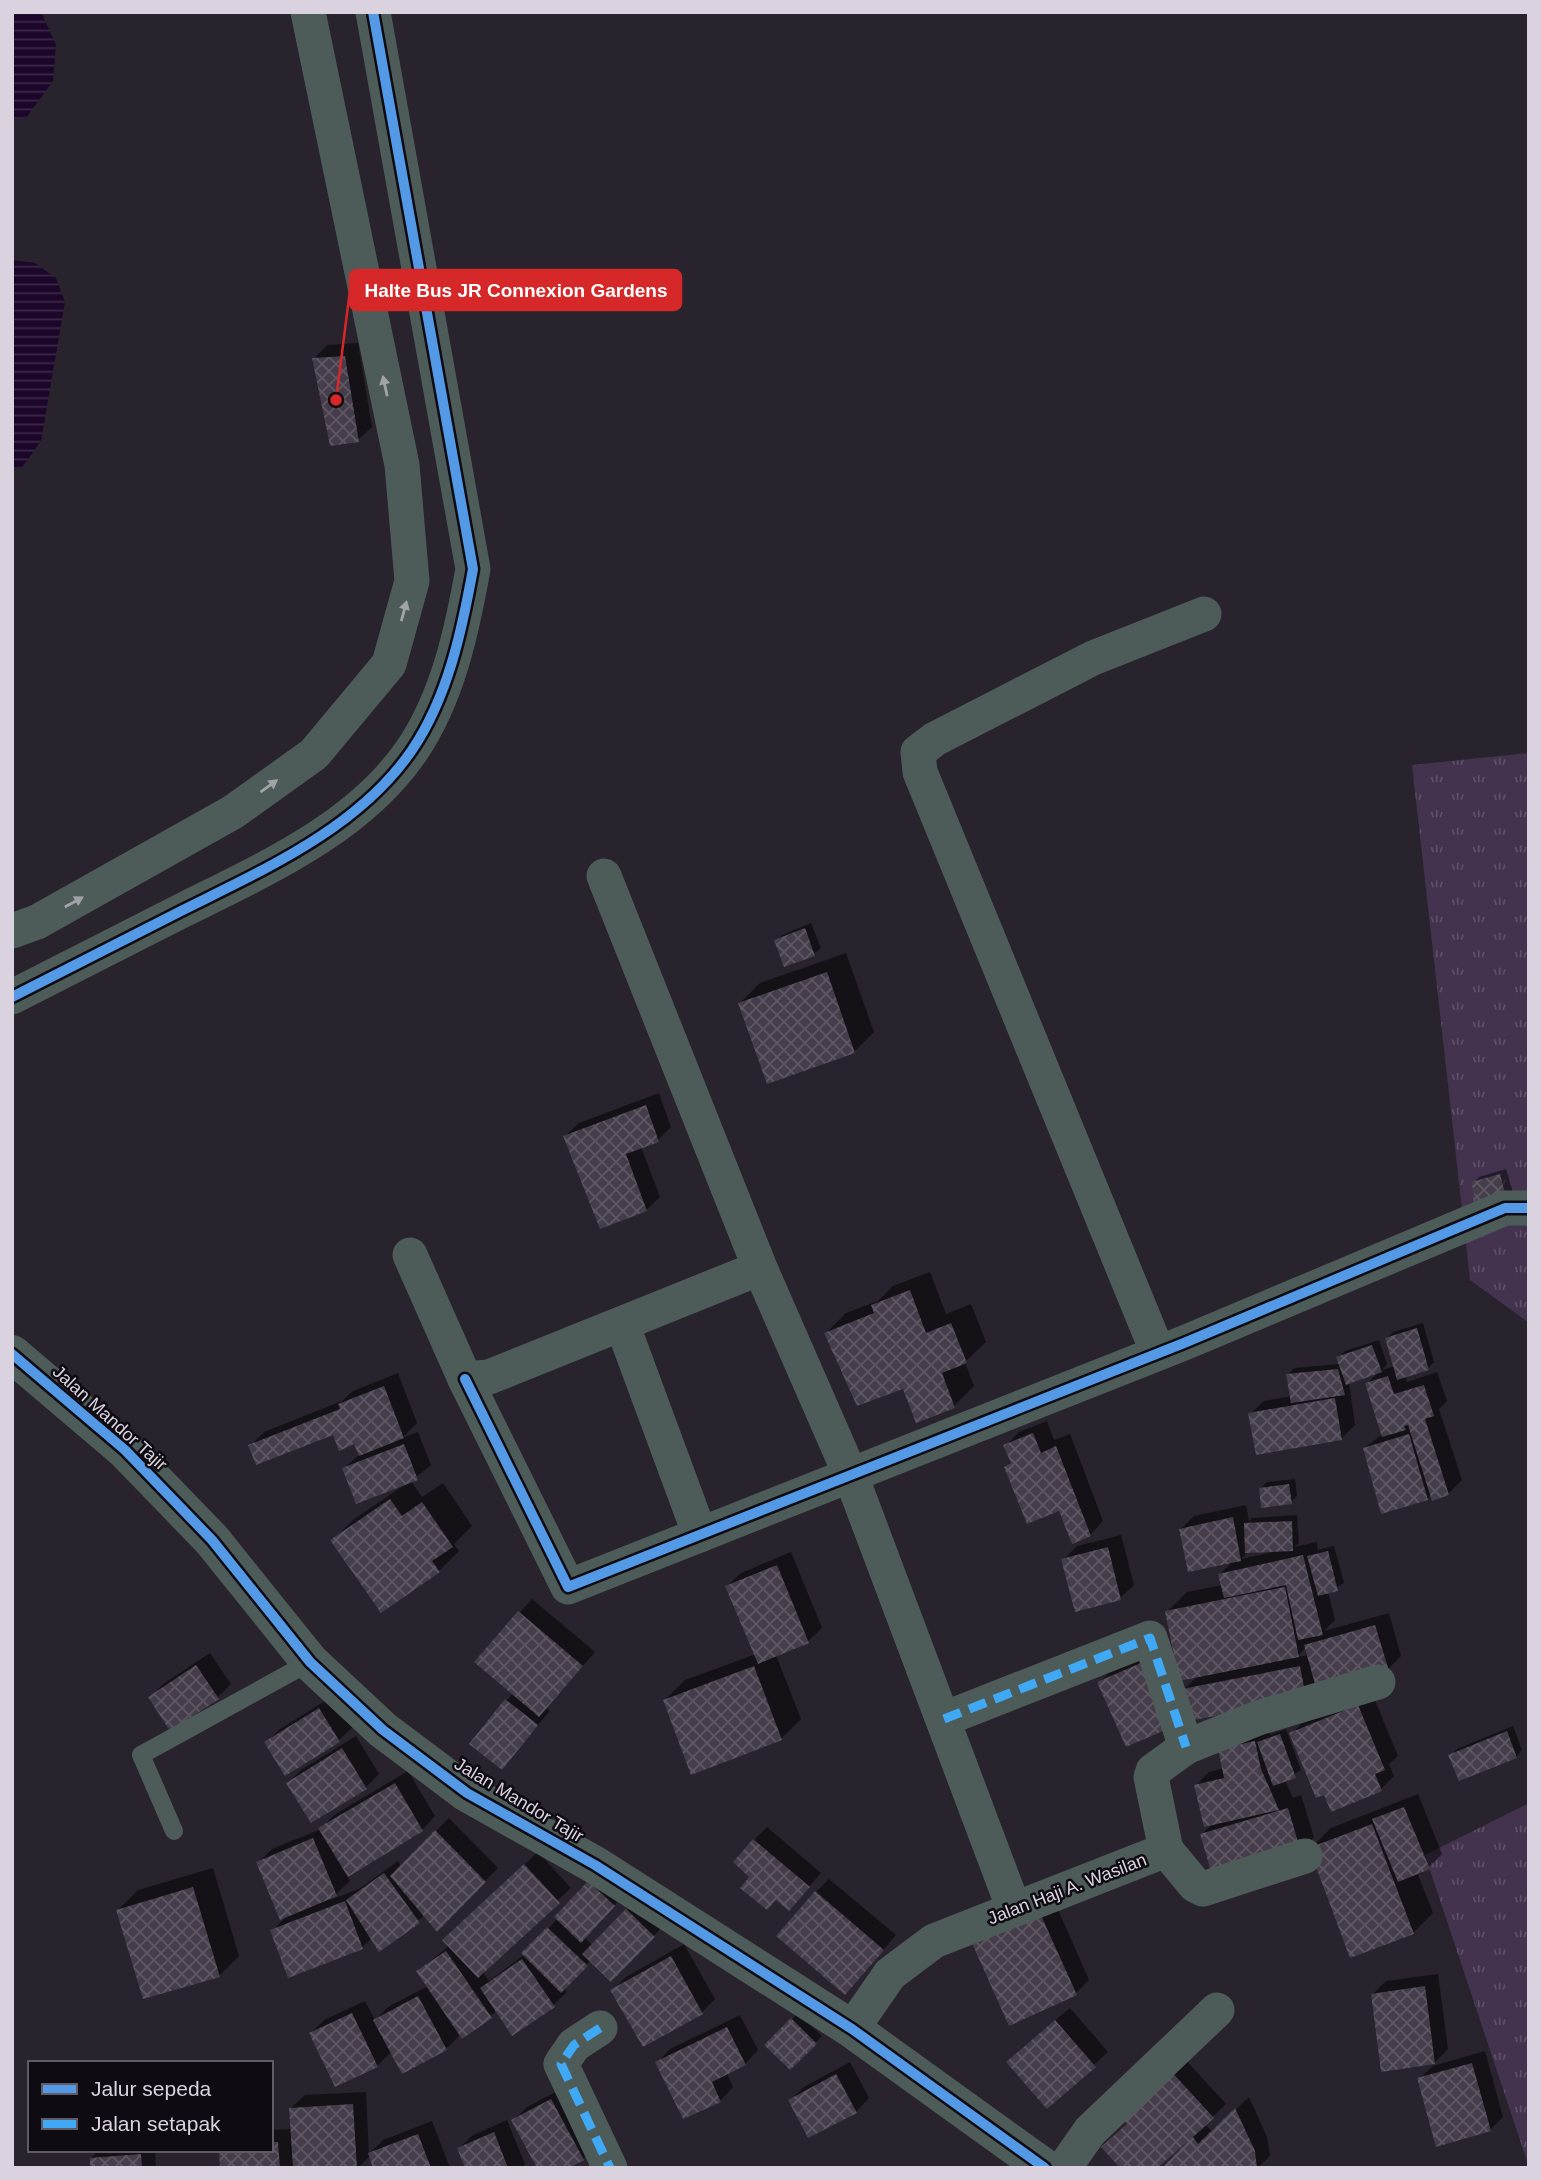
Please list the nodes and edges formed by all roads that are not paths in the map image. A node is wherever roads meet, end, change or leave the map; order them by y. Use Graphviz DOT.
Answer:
graph roads {
  1 [pos="307,12"];
  2 [pos="373,12"];
  3 [pos="1204,614"];
  4 [pos="604,876"];
  5 [pos="12,931"];
  6 [pos="12,997"];
  7 [pos="1529,1208"];
  8 [pos="410,1255"];
  9 [pos="760,1268"];
  10 [pos="622,1324"];
  11 [pos="1158,1353"];
  12 [pos="12,1354"];
  13 [pos="465,1379"];
  14 [pos="850,1476"];
  15 [pos="700,1535"];
  16 [pos="310,1662"];
  17 [pos="1378,1682"];
  18 [pos="944,1719"];
  19 [pos="1186,1747"];
  20 [pos="174,1831"];
  21 [pos="1166,1850"];
  22 [pos="1305,1856"];
  23 [pos="1014,1909"];
  24 [pos="1217,2010"];
  25 [pos="600,2028"];
  26 [pos="852,2029"];
  27 [pos="610,2168"];
  28 [pos="1045,2168"];
  29 [pos="1064,2168"];
  5 -- 1 [label="street, one-way"];
  2 -- 6 [label="street"];
  3 -- 11 [label="street"];
  4 -- 9 [label="street"];
  7 -- 11 [label="street"];
  8 -- 13 [label="street"];
  9 -- 10 [label="street"];
  9 -- 14 [label="street"];
  10 -- 13 [label="street"];
  10 -- 15 [label="street"];
  11 -- 14 [label="street"];
  12 -- 16 [label="street, Jalan Mandor Tajir"];
  13 -- 15 [label="street"];
  14 -- 15 [label="street"];
  14 -- 18 [label="street"];
  16 -- 20 [label="lane"];
  16 -- 26 [label="street, Jalan Mandor Tajir"];
  17 -- 19 [label="street, Jalan Haji A. Wasilan"];
  18 -- 19 [label="street"];
  18 -- 23 [label="street"];
  19 -- 21 [label="street, Jalan Haji A. Wasilan"];
  21 -- 22 [label="street"];
  21 -- 23 [label="street, Jalan Haji A. Wasilan"];
  23 -- 26 [label="street, Jalan Haji A. Wasilan"];
  24 -- 29 [label="street"];
  25 -- 27 [label="street"];
  26 -- 28 [label="street, Jalan Mandor Tajir"];
}
